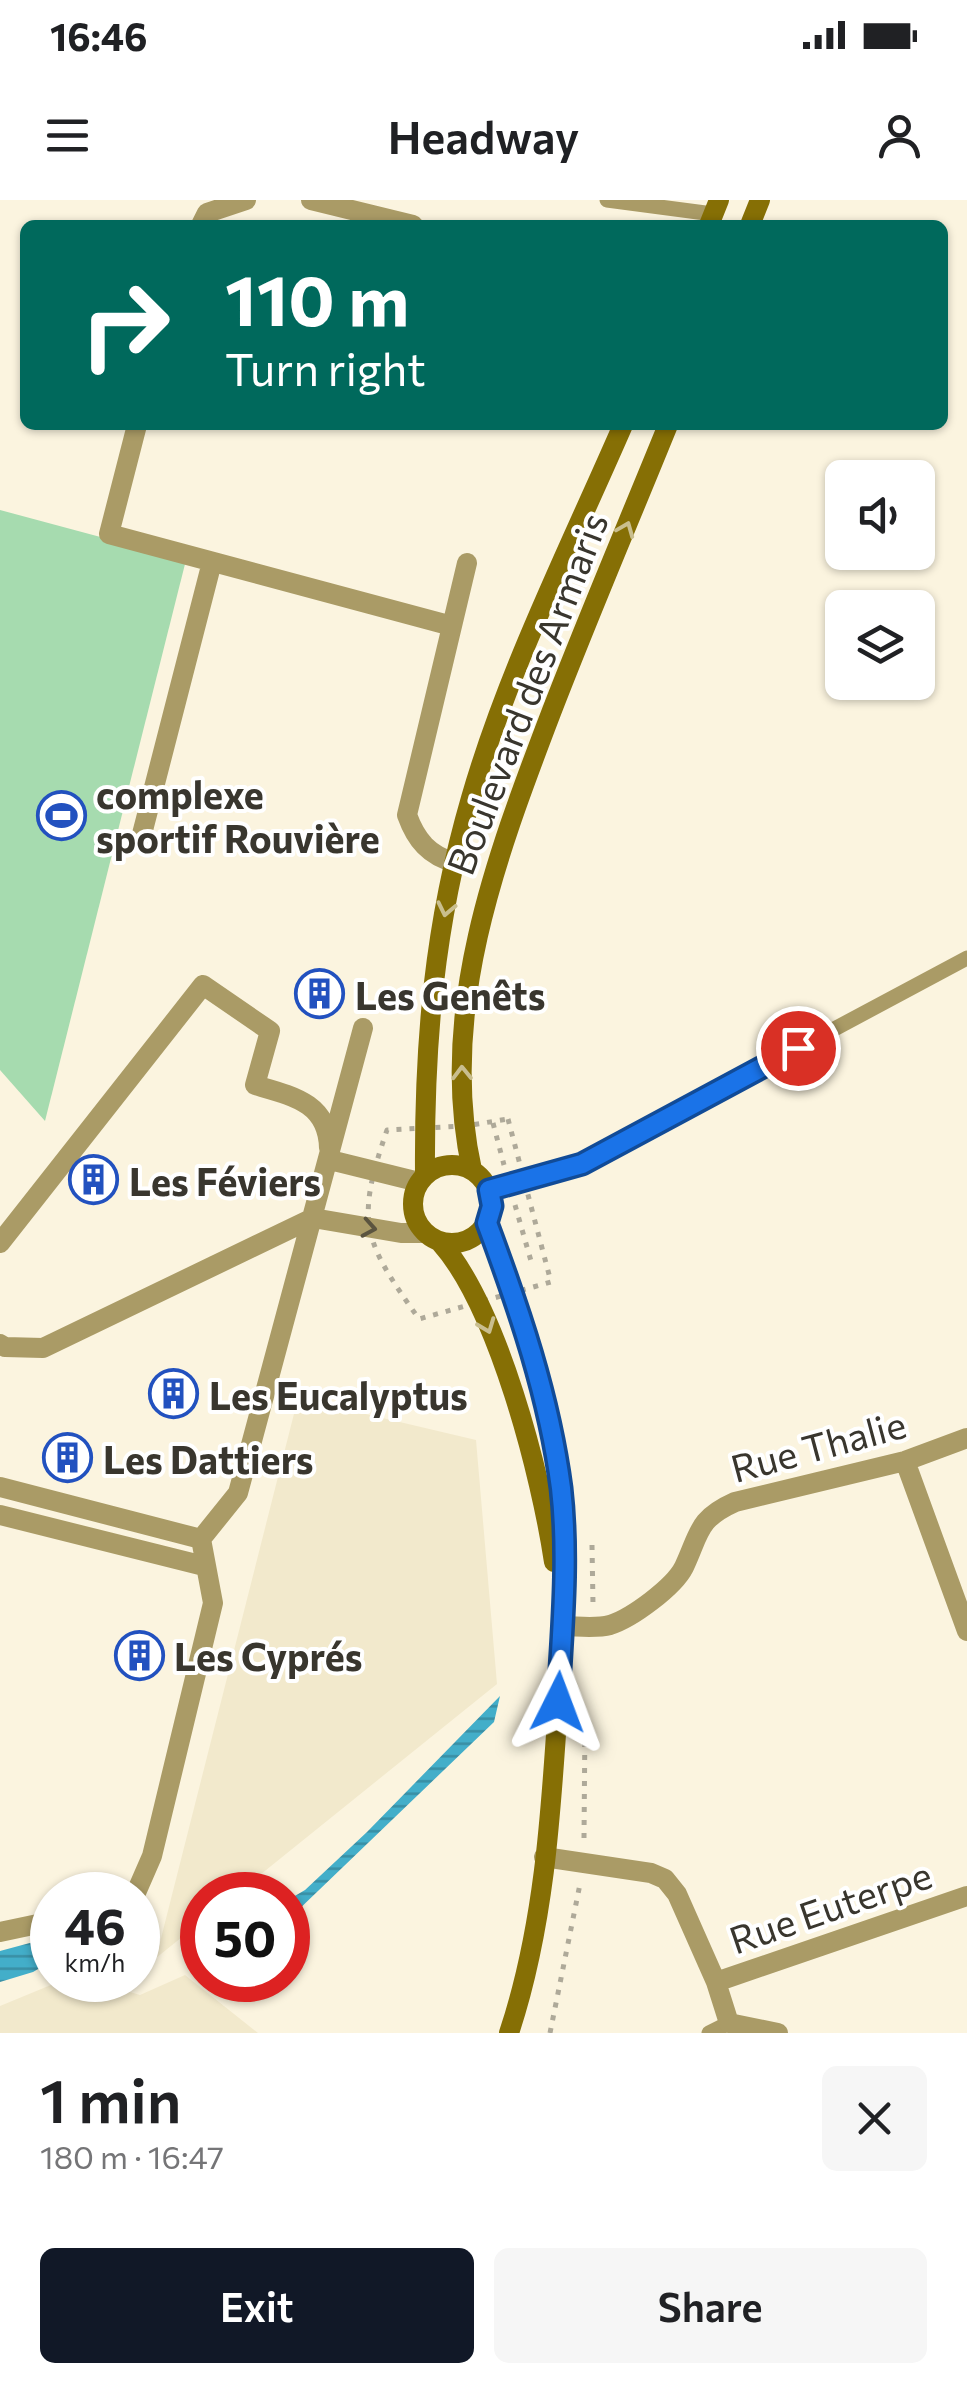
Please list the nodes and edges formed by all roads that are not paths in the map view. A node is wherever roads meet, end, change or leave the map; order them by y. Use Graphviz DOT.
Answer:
graph roads {
  1 [pos="246,200"];
  2 [pos="311,200"];
  3 [pos="607,200"];
  4 [pos="714,213"];
  5 [pos="204,220"];
  6 [pos="393,220"];
  7 [pos="137,430"];
  8 [pos="621,430"];
  9 [pos="666,430"];
  10 [pos="212,562"];
  11 [pos="467,562"];
  12 [pos="452,626"];
  13 [pos="142,834"];
  14 [pos="456,863"];
  15 [pos="967,958"];
  16 [pos="363,1028"];
  17 [pos="330,1160"];
  18 [pos="472,1170"];
  19 [pos="422,1178"];
  20 [pos="489,1190"];
  21 [pos="313,1218"];
  22 [pos="487,1223"];
  23 [pos="433,1237"];
  24 [pos="0,1243"];
  25 [pos="0,1344"];
  26 [pos="967,1438"];
  27 [pos="905,1461"];
  28 [pos="0,1486"];
  29 [pos="0,1515"];
  30 [pos="200,1539"];
  31 [pos="204,1566"];
  32 [pos="562,1626"];
  33 [pos="967,1630"];
  34 [pos="544,1857"];
  35 [pos="145,1872"];
  36 [pos="967,1896"];
  37 [pos="30,1925"];
  38 [pos="0,1932"];
  39 [pos="716,1982"];
  40 [pos="729,2023"];
  41 [pos="509,2033"];
  42 [pos="709,2033"];
  43 [pos="778,2033"];
  1 -- 5 [label="street"];
  2 -- 6 [label="street"];
  3 -- 4 [label="lane"];
  7 -- 10 [label="street"];
  8 -- 14 [label="main road, Boulevard des Armaris"];
  18 -- 9 [label="main road, Boulevard des Armaris, one-way"];
  10 -- 12 [label="street"];
  10 -- 13 [label="street"];
  11 -- 12 [label="street"];
  12 -- 14 [label="street"];
  14 -- 19 [label="main road, Boulevard des Armaris, one-way"];
  15 -- 20 [label="lane"];
  16 -- 17 [label="street"];
  17 -- 19 [label="street"];
  17 -- 21 [label="street"];
  17 -- 24 [label="street"];
  18 -- 19 [label="main road"];
  18 -- 20 [label="main road"];
  19 -- 23 [label="main road"];
  20 -- 22 [label="main road"];
  21 -- 23 [label="street, one-way"];
  21 -- 25 [label="street"];
  21 -- 30 [label="street"];
  22 -- 23 [label="main road"];
  22 -- 32 [label="main road"];
  23 -- 32 [label="main road, one-way"];
  26 -- 27 [label="street, Rue Thalie"];
  27 -- 32 [label="street, Rue Thalie"];
  27 -- 33 [label="street"];
  28 -- 30 [label="street"];
  29 -- 31 [label="street"];
  30 -- 31 [label="street"];
  31 -- 35 [label="street"];
  32 -- 34 [label="main road"];
  34 -- 39 [label="street"];
  34 -- 41 [label="main road"];
  36 -- 39 [label="street, Rue Euterpe"];
  37 -- 38 [label="street"];
  39 -- 40 [label="street"];
  40 -- 42 [label="lane"];
  40 -- 43 [label="street"];
}
